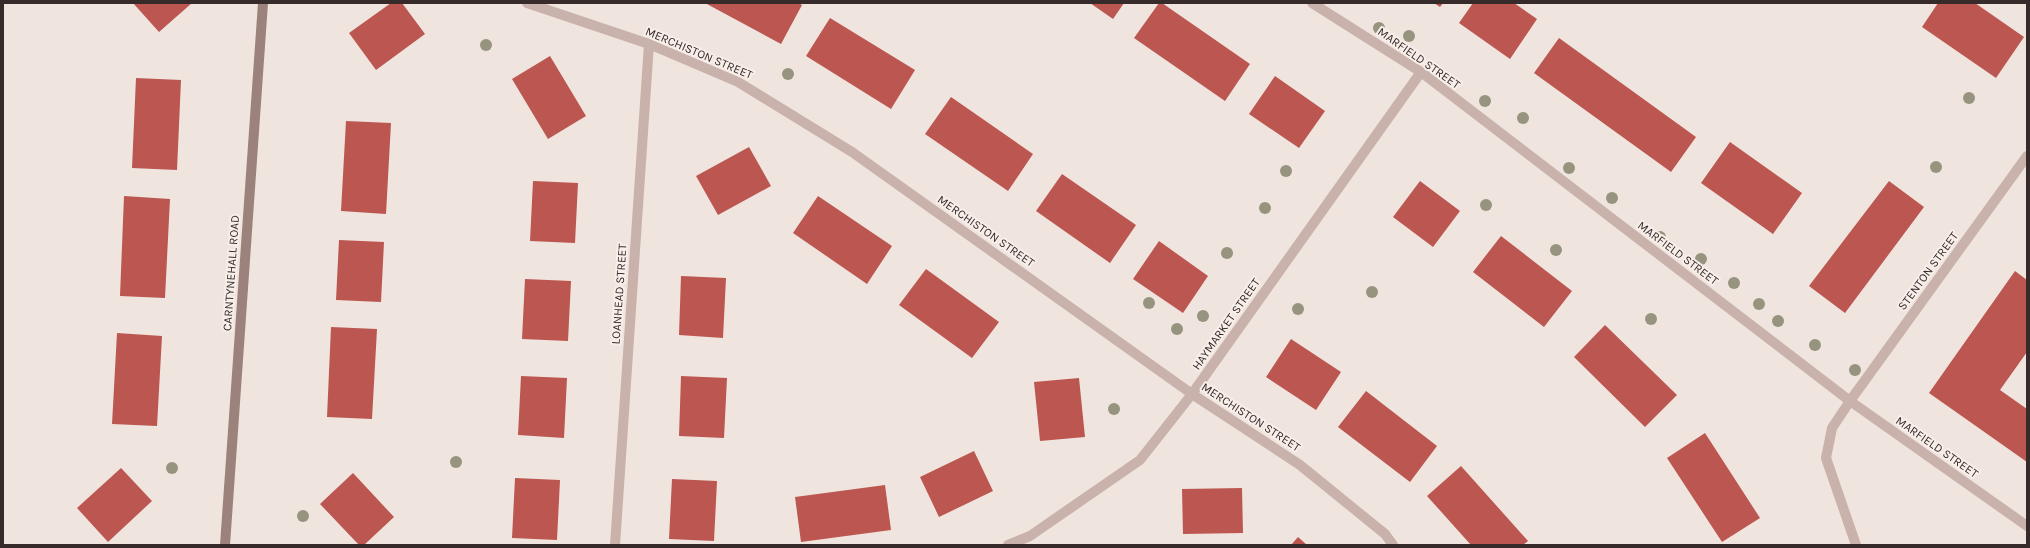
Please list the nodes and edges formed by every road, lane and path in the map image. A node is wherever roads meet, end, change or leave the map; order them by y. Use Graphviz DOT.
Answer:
graph roads {
  1 [pos="263,3"];
  2 [pos="527,3"];
  3 [pos="1312,3"];
  4 [pos="649,44"];
  5 [pos="1421,72"];
  6 [pos="2027,156"];
  7 [pos="1192,394"];
  8 [pos="1850,400"];
  9 [pos="2027,526"];
  10 [pos="225,545"];
  11 [pos="615,545"];
  12 [pos="1008,545"];
  13 [pos="1393,545"];
  14 [pos="1856,545"];
  1 -- 10 [label="street, CARNTYNEHALL ROAD"];
  2 -- 4 [label="street, MERCHISTON STREET"];
  3 -- 5 [label="street, MARFIELD STREET"];
  4 -- 7 [label="street, MERCHISTON STREET"];
  4 -- 11 [label="street, LOANHEAD STREET"];
  5 -- 7 [label="street, HAYMARKET STREET"];
  5 -- 8 [label="street, MARFIELD STREET"];
  6 -- 8 [label="street, STENTON STREET"];
  7 -- 12 [label="street, HAYMARKET STREET"];
  7 -- 13 [label="street, MERCHISTON STREET"];
  8 -- 9 [label="street, MARFIELD STREET"];
  8 -- 14 [label="street, STENTON STREET"];
}
